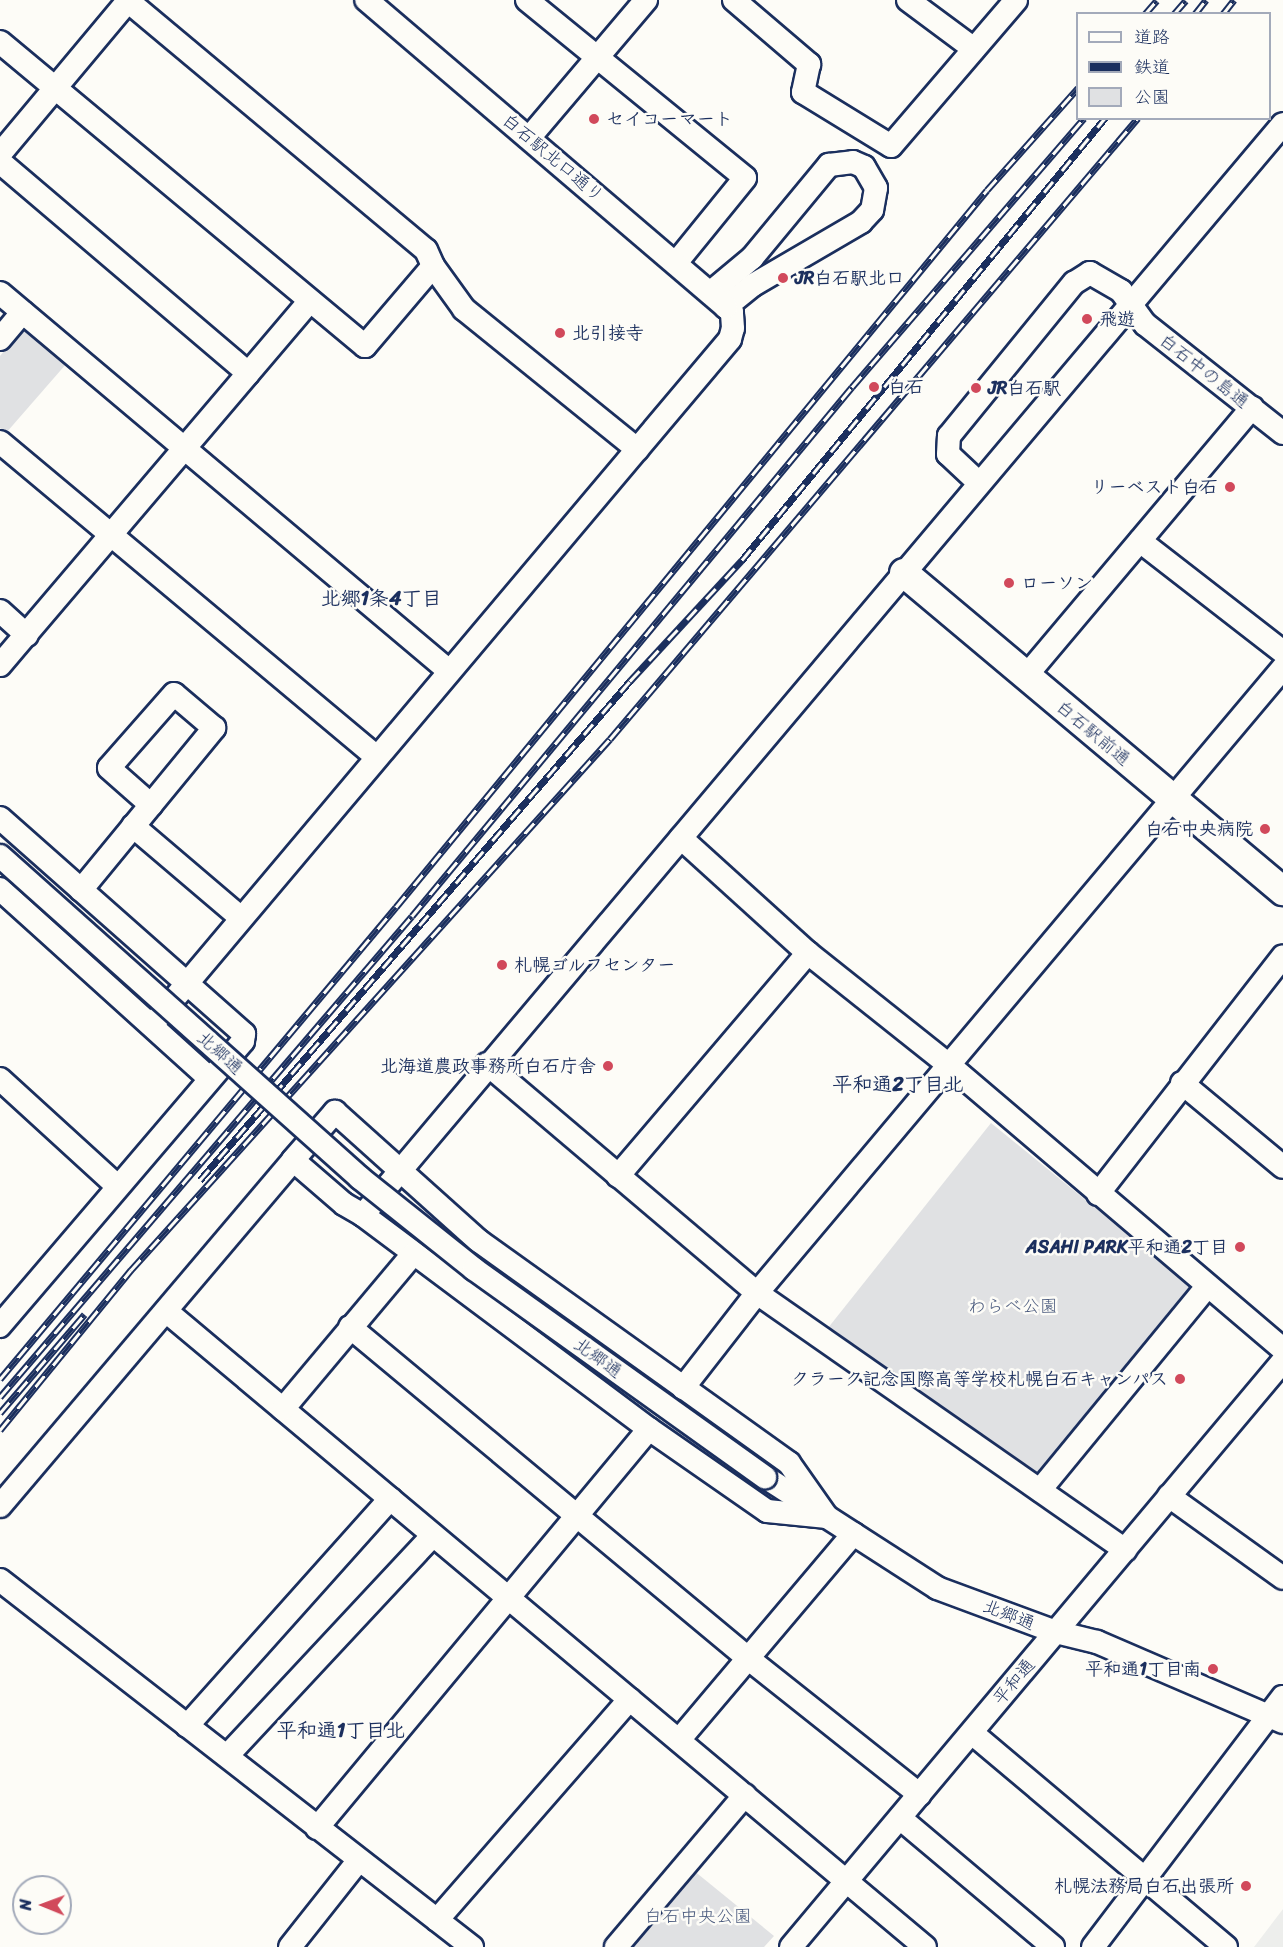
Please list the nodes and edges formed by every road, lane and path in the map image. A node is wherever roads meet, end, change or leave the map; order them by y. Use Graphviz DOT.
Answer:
graph roads {
  1 [pos="366,0"];
  2 [pos="527,0"];
  3 [pos="646,0"];
  4 [pos="734,0"];
  5 [pos="908,0"];
  6 [pos="1016,0"];
  7 [pos="0,42"];
  8 [pos="974,49"];
  9 [pos="599,55"];
  10 [pos="55,88"];
  11 [pos="1283,124"];
  12 [pos="529,138"];
  13 [pos="0,154"];
  14 [pos="0,162"];
  15 [pos="676,263"];
  16 [pos="433,266"];
  17 [pos="0,293"];
  18 [pos="310,301"];
  19 [pos="1131,304"];
  20 [pos="724,306"];
  21 [pos="23,312"];
  22 [pos="0,339"];
  23 [pos="249,373"];
  24 [pos="1252,408"];
  25 [pos="1279,423"];
  26 [pos="0,442"];
  27 [pos="637,449"];
  28 [pos="186,450"];
  29 [pos="979,483"];
  30 [pos="112,536"];
  31 [pos="1140,541"];
  32 [pos="904,573"];
  33 [pos="0,611"];
  34 [pos="27,635"];
  35 [pos="1283,652"];
  36 [pos="0,665"];
  37 [pos="1283,669"];
  38 [pos="449,671"];
  39 [pos="1026,676"];
  40 [pos="377,757"];
  41 [pos="1173,799"];
  42 [pos="151,805"];
  43 [pos="0,818"];
  44 [pos="133,826"];
  45 [pos="681,838"];
  46 [pos="0,856"];
  47 [pos="0,889"];
  48 [pos="81,890"];
  49 [pos="1283,891"];
  50 [pos="241,918"];
  51 [pos="808,953"];
  52 [pos="1283,956"];
  53 [pos="187,981"];
  54 [pos="152,1025"];
  55 [pos="487,1064"];
  56 [pos="949,1065"];
  57 [pos="209,1078"];
  58 [pos="0,1079"];
  59 [pos="1182,1083"];
  60 [pos="293,1160"];
  61 [pos="1283,1167"];
  62 [pos="400,1171"];
  63 [pos="618,1176"];
  64 [pos="116,1185"];
  65 [pos="1098,1194"];
  66 [pos="363,1215"];
  67 [pos="412,1255"];
  68 [pos="1207,1287"];
  69 [pos="757,1293"];
  70 [pos="166,1311"];
  71 [pos="2,1319"];
  72 [pos="350,1327"];
  73 [pos="1283,1349"];
  74 [pos="1283,1361"];
  75 [pos="683,1388"];
  76 [pos="283,1409"];
  77 [pos="649,1429"];
  78 [pos="1040,1490"];
  79 [pos="1169,1496"];
  80 [pos="390,1499"];
  81 [pos="0,1506"];
  82 [pos="577,1517"];
  83 [pos="827,1517"];
  84 [pos="853,1534"];
  85 [pos="433,1535"];
  86 [pos="1125,1550"];
  87 [pos="1283,1578"];
  88 [pos="0,1580"];
  89 [pos="510,1598"];
  90 [pos="1056,1632"];
  91 [pos="749,1659"];
  92 [pos="630,1699"];
  93 [pos="1279,1711"];
  94 [pos="187,1726"];
  95 [pos="972,1733"];
  96 [pos="680,1740"];
  97 [pos="227,1756"];
  98 [pos="745,1795"];
  99 [pos="920,1795"];
  100 [pos="900,1818"];
  101 [pos="317,1828"];
  102 [pos="359,1860"];
  103 [pos="1146,1878"];
  104 [pos="848,1881"];
  105 [pos="437,1920"];
  106 [pos="462,1944"];
  107 [pos="290,1947"];
  108 [pos="616,1947"];
  109 [pos="791,1947"];
  110 [pos="925,1947"];
  111 [pos="1053,1947"];
  112 [pos="1094,1947"];
  113 [pos="1227,1947"];
  1 -- 12 [label="street, 白石駅北口通り"];
  2 -- 9 [label="street"];
  3 -- 9 [label="street"];
  4 -- 8 [label="street"];
  5 -- 8 [label="street"];
  6 -- 8 [label="street"];
  7 -- 10 [label="street"];
  9 -- 12 [label="street"];
  9 -- 15 [label="street"];
  10 -- 13 [label="street"];
  10 -- 16 [label="street"];
  10 -- 18 [label="street"];
  11 -- 19 [label="street"];
  12 -- 15 [label="street, 白石駅北口通り"];
  14 -- 23 [label="street"];
  15 -- 20 [label="street, 白石駅北口通り"];
  16 -- 18 [label="street"];
  16 -- 27 [label="street"];
  17 -- 21 [label="street"];
  18 -- 23 [label="street"];
  19 -- 24 [label="street, 白石中の島通"];
  19 -- 29 [label="street"];
  19 -- 29 [label="street, 白石中の島通"];
  20 -- 20 [label="street"];
  20 -- 27 [label="street"];
  21 -- 22 [label="street"];
  21 -- 28 [label="street"];
  23 -- 28 [label="street"];
  24 -- 25 [label="street, 白石中の島通"];
  24 -- 31 [label="street"];
  26 -- 30 [label="street"];
  27 -- 38 [label="street"];
  28 -- 30 [label="street"];
  28 -- 38 [label="street"];
  29 -- 32 [label="street"];
  30 -- 34 [label="street"];
  30 -- 40 [label="street"];
  31 -- 35 [label="street"];
  31 -- 39 [label="street"];
  32 -- 39 [label="main road, 白石駅前通"];
  32 -- 45 [label="street"];
  33 -- 34 [label="street"];
  34 -- 36 [label="street"];
  37 -- 41 [label="street"];
  38 -- 40 [label="street"];
  39 -- 41 [label="main road, 白石駅前通"];
  40 -- 50 [label="street"];
  41 -- 49 [label="main road, 白石駅前通"];
  41 -- 56 [label="street"];
  42 -- 42 [label="street"];
  42 -- 44 [label="street"];
  43 -- 48 [label="street"];
  44 -- 48 [label="street"];
  44 -- 50 [label="street"];
  45 -- 51 [label="street"];
  45 -- 55 [label="street"];
  46 -- 83 [label="street, 北郷通, bridge"];
  47 -- 54 [label="street"];
  48 -- 53 [label="street"];
  50 -- 53 [label="street"];
  51 -- 56 [label="street"];
  51 -- 63 [label="street"];
  52 -- 59 [label="street"];
  53 -- 54 [label="street"];
  53 -- 57 [label="street"];
  54 -- 57 [label="street"];
  55 -- 62 [label="street"];
  55 -- 63 [label="street"];
  56 -- 65 [label="street"];
  56 -- 69 [label="street"];
  57 -- 64 [label="street"];
  58 -- 64 [label="street"];
  59 -- 61 [label="street"];
  59 -- 65 [label="street"];
  60 -- 62 [label="street"];
  60 -- 66 [label="street"];
  60 -- 70 [label="street"];
  62 -- 66 [label="street"];
  62 -- 75 [label="street"];
  63 -- 69 [label="street"];
  64 -- 71 [label="street"];
  65 -- 68 [label="street"];
  66 -- 67 [label="street"];
  67 -- 72 [label="street"];
  67 -- 77 [label="street"];
  68 -- 73 [label="street"];
  68 -- 78 [label="street"];
  69 -- 75 [label="street"];
  69 -- 78 [label="street"];
  70 -- 76 [label="street"];
  70 -- 81 [label="street"];
  72 -- 76 [label="street"];
  72 -- 82 [label="street"];
  74 -- 79 [label="street, 平和通"];
  75 -- 83 [label="street"];
  76 -- 80 [label="street"];
  77 -- 82 [label="street"];
  77 -- 83 [label="street"];
  78 -- 86 [label="street"];
  79 -- 86 [label="street, 平和通"];
  79 -- 87 [label="street"];
  80 -- 85 [label="street"];
  80 -- 94 [label="street"];
  82 -- 89 [label="street"];
  82 -- 91 [label="street"];
  83 -- 84 [label="street, 北郷通"];
  84 -- 90 [label="street, 北郷通"];
  84 -- 91 [label="street"];
  85 -- 89 [label="street"];
  85 -- 97 [label="street"];
  86 -- 90 [label="street, 平和通"];
  88 -- 94 [label="street"];
  89 -- 92 [label="street"];
  89 -- 101 [label="street"];
  90 -- 93 [label="street, 北郷通"];
  90 -- 95 [label="street, 平和通"];
  91 -- 96 [label="street"];
  91 -- 99 [label="street"];
  92 -- 96 [label="street"];
  92 -- 105 [label="street"];
  93 -- 103 [label="street"];
  94 -- 97 [label="street"];
  95 -- 99 [label="street, 平和通"];
  95 -- 103 [label="street"];
  96 -- 98 [label="street"];
  97 -- 101 [label="street"];
  98 -- 104 [label="street"];
  98 -- 108 [label="street"];
  99 -- 100 [label="street, 平和通"];
  100 -- 104 [label="street, 平和通"];
  100 -- 111 [label="street"];
  101 -- 102 [label="street"];
  102 -- 105 [label="street"];
  102 -- 107 [label="street"];
  103 -- 112 [label="street"];
  103 -- 113 [label="street"];
  104 -- 109 [label="street, 平和通"];
  104 -- 110 [label="street"];
  105 -- 106 [label="street"];
}
